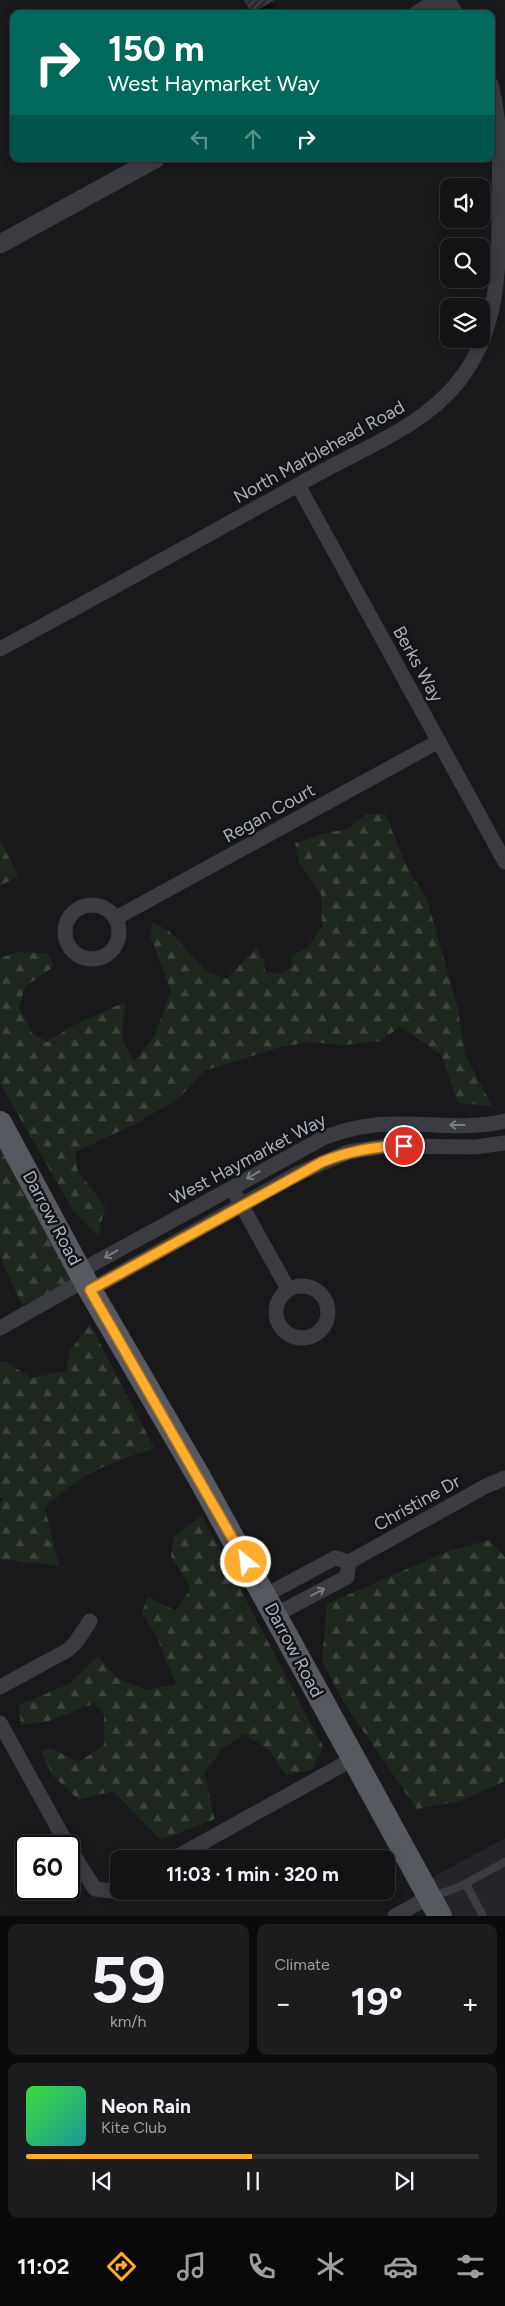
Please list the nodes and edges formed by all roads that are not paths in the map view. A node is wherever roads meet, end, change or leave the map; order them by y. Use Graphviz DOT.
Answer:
graph roads {
  1 [pos="443,0"];
  2 [pos="425,10"];
  3 [pos="495,99"];
  4 [pos="150,162"];
  5 [pos="0,244"];
  6 [pos="298,485"];
  7 [pos="0,649"];
  8 [pos="439,741"];
  9 [pos="505,862"];
  10 [pos="116,918"];
  11 [pos="505,1121"];
  12 [pos="0,1123"];
  13 [pos="505,1142"];
  14 [pos="231,1187"];
  15 [pos="241,1204"];
  16 [pos="85,1280"];
  17 [pos="288,1289"];
  18 [pos="0,1328"];
  19 [pos="505,1478"];
  20 [pos="349,1562"];
  21 [pos="270,1605"];
  22 [pos="90,1621"];
  23 [pos="0,1687"];
  24 [pos="0,1723"];
  25 [pos="354,1759"];
  26 [pos="61,1835"];
  27 [pos="190,1850"];
  28 [pos="505,1862"];
  29 [pos="80,1866"];
  30 [pos="466,1884"];
  31 [pos="110,1891"];
  32 [pos="435,1907"];
  33 [pos="395,1916"];
  34 [pos="483,1916"];
  1 -- 2 [label="street"];
  3 -- 6 [label="street, North Marblehead Road"];
  4 -- 5 [label="street"];
  6 -- 7 [label="street, North Marblehead Road"];
  6 -- 8 [label="street, Berks Way"];
  8 -- 9 [label="street, Berks Way"];
  8 -- 10 [label="street, Regan Court"];
  11 -- 14 [label="street, West Haymarket Way, one-way"];
  12 -- 16 [label="main road, Darrow Road"];
  13 -- 15 [label="street, West Haymarket Way"];
  14 -- 15 [label="street"];
  14 -- 16 [label="street, West Haymarket Way, one-way"];
  15 -- 16 [label="street, West Haymarket Way"];
  15 -- 17 [label="street"];
  16 -- 18 [label="street"];
  16 -- 21 [label="main road, Darrow Road"];
  19 -- 20 [label="street, Christine Dr"];
  20 -- 21 [label="street, Christine Dr"];
  21 -- 20 [label="street, one-way"];
  21 -- 25 [label="main road, Darrow Road"];
  22 -- 23 [label="street"];
  24 -- 26 [label="street"];
  25 -- 27 [label="street"];
  25 -- 32 [label="main road, Darrow Road"];
  28 -- 30 [label="lane"];
  29 -- 31 [label="street"];
  30 -- 32 [label="lane"];
  30 -- 34 [label="lane"];
  32 -- 33 [label="street"];
}
